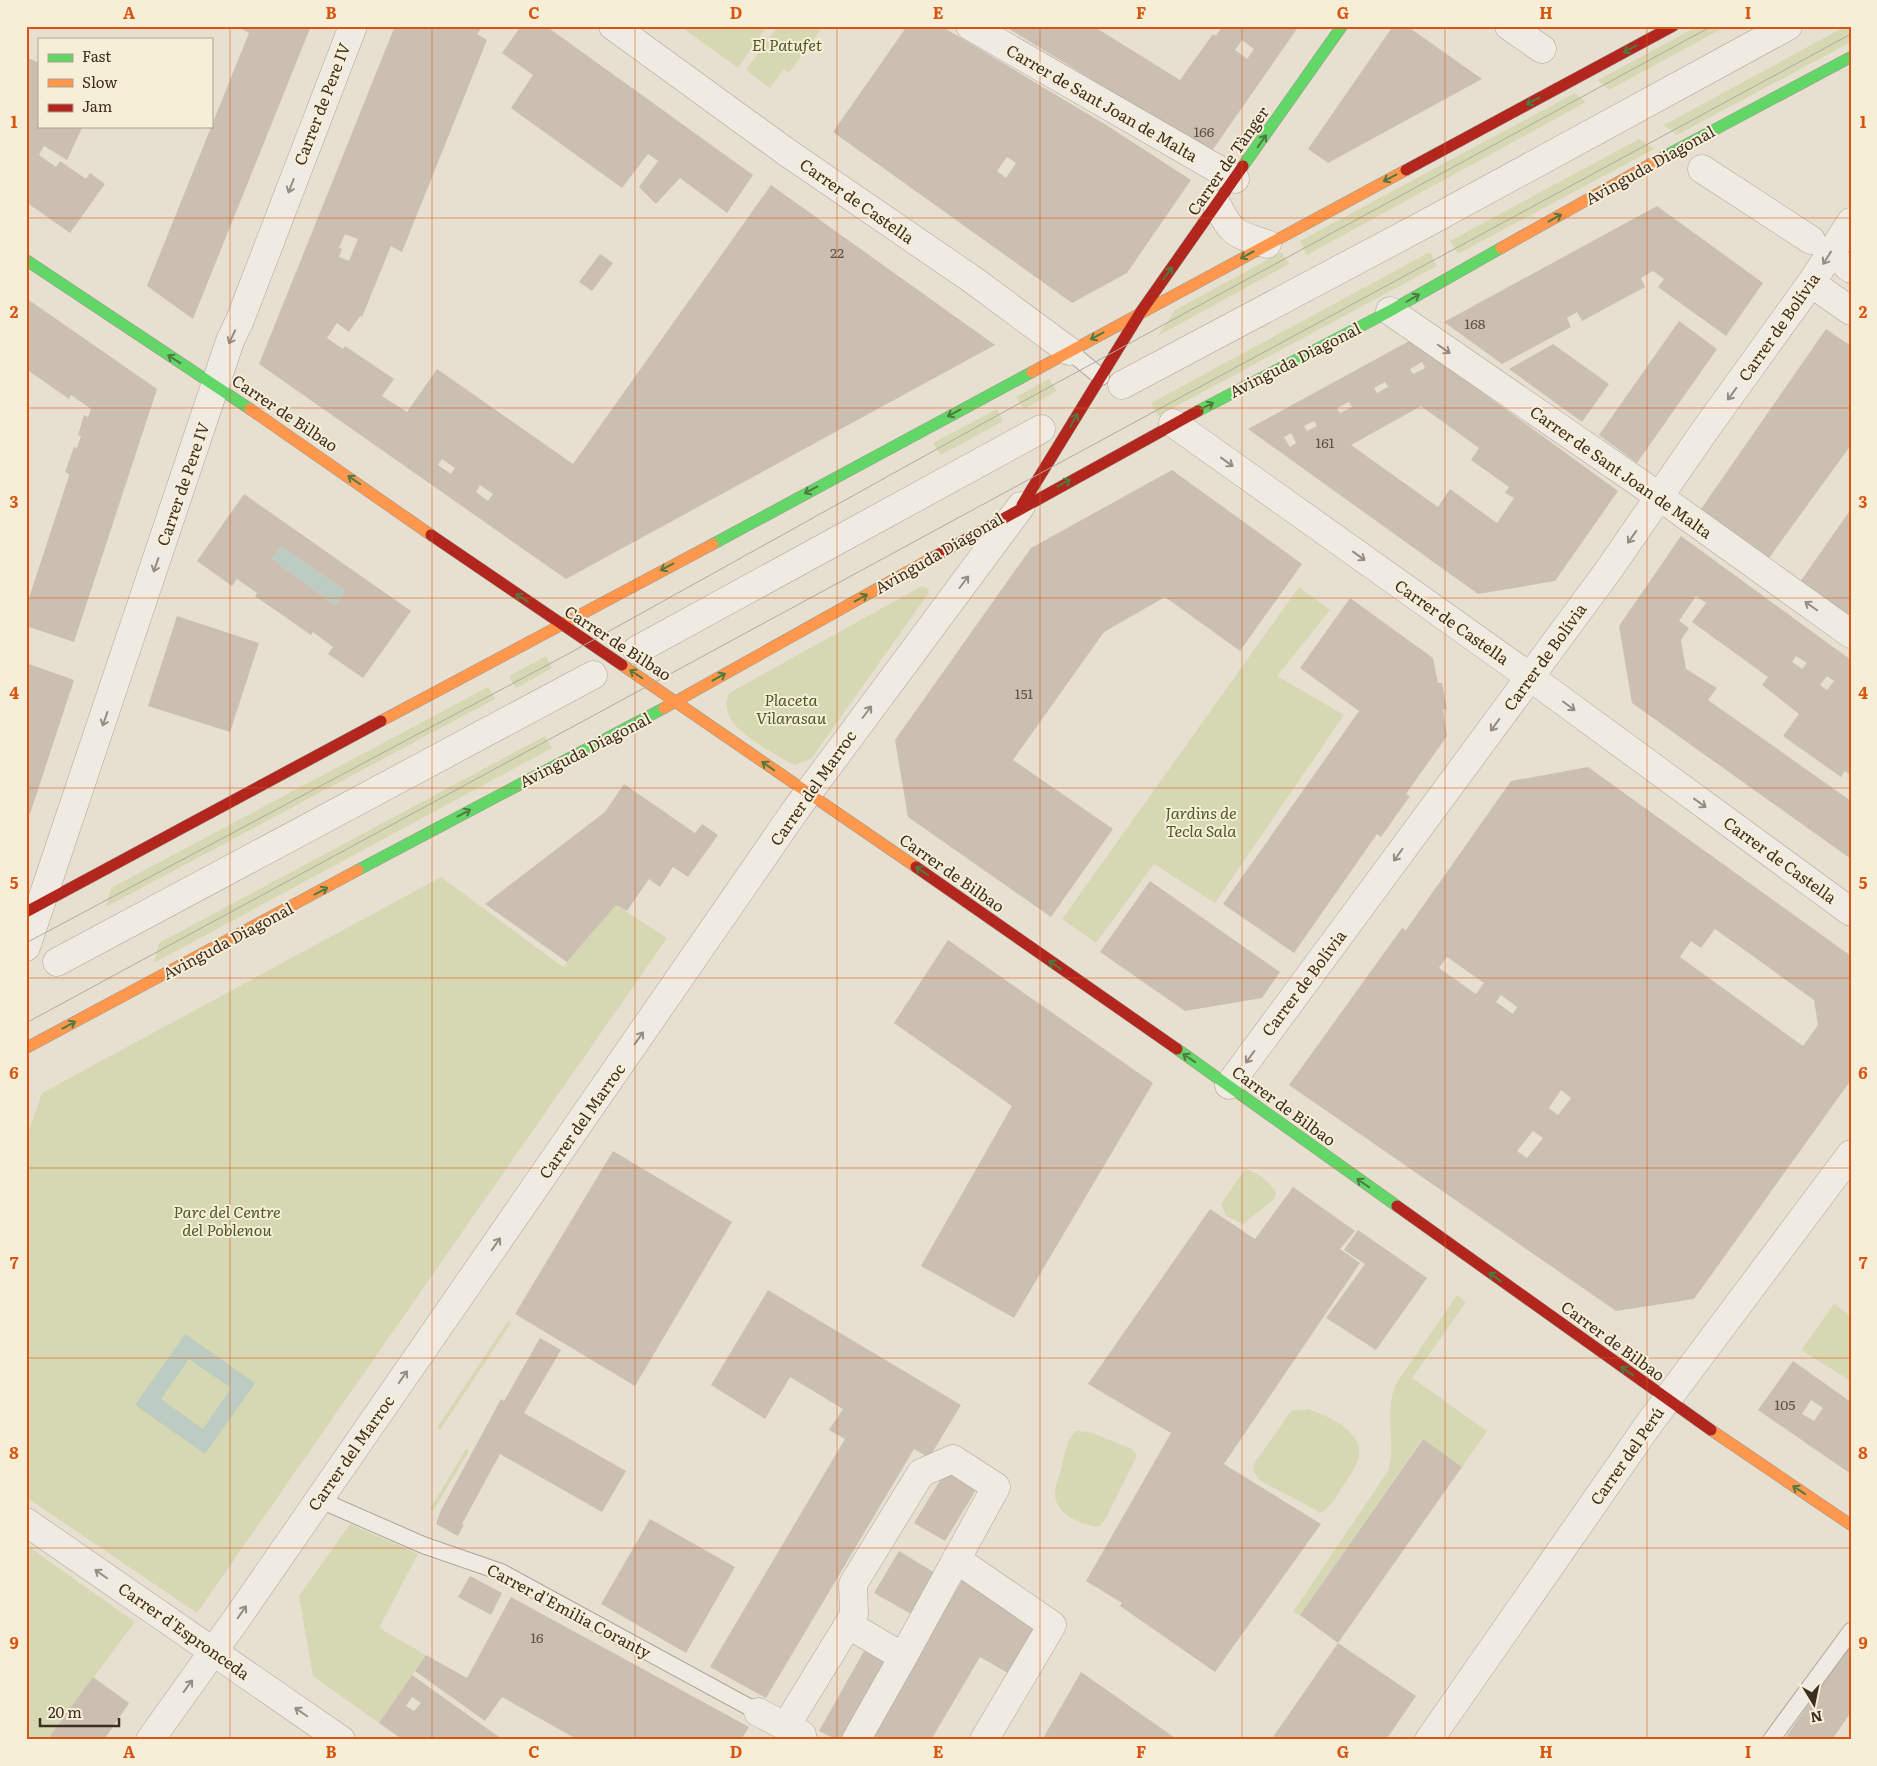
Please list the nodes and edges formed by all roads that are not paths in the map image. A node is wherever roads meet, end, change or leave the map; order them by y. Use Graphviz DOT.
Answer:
graph roads {
  1 [pos="352,26"];
  2 [pos="613,26"];
  3 [pos="970,26"];
  4 [pos="1342,26"];
  5 [pos="1509,26"];
  6 [pos="1673,26"];
  7 [pos="1788,26"];
  8 [pos="1542,49"];
  9 [pos="1851,57"];
  10 [pos="1702,170"];
  11 [pos="1235,179"];
  12 [pos="1217,205"];
  13 [pos="1848,230"];
  14 [pos="1811,240"];
  15 [pos="1267,244"];
  16 [pos="26,260"];
  17 [pos="1811,284"];
  18 [pos="1851,310"];
  19 [pos="1390,312"];
  20 [pos="1140,313"];
  21 [pos="1069,351"];
  22 [pos="1111,381"];
  23 [pos="215,385"];
  24 [pos="1173,423"];
  25 [pos="1041,429"];
  26 [pos="1660,497"];
  27 [pos="1021,506"];
  28 [pos="562,626"];
  29 [pos="1851,634"];
  30 [pos="637,650"];
  31 [pos="593,675"];
  32 [pos="1530,677"];
  33 [pos="676,701"];
  34 [pos="808,794"];
  35 [pos="31,903"];
  36 [pos="1851,912"];
  37 [pos="26,947"];
  38 [pos="57,962"];
  39 [pos="26,1048"];
  40 [pos="1229,1085"];
  41 [pos="1851,1154"];
  42 [pos="1667,1400"];
  43 [pos="318,1499"];
  44 [pos="26,1522"];
  45 [pos="1851,1525"];
  46 [pos="956,1559"];
  47 [pos="849,1625"];
  48 [pos="1851,1631"];
  49 [pos="213,1651"];
  50 [pos="903,1657"];
  51 [pos="758,1712"];
  52 [pos="791,1733"];
  53 [pos="150,1740"];
  54 [pos="341,1740"];
  55 [pos="810,1740"];
  56 [pos="856,1740"];
  57 [pos="984,1740"];
  58 [pos="1429,1740"];
  59 [pos="1771,1740"];
  1 -- 23 [label="street, Carrer de Pere IV, one-way"];
  2 -- 21 [label="street, Carrer de Castella"];
  3 -- 11 [label="street, Carrer de Sant Joan de Malta"];
  11 -- 4 [label="street, Carrer de Tànger, one-way"];
  5 -- 8 [label="street"];
  6 -- 15 [label="street, one-way"];
  7 -- 22 [label="street"];
  19 -- 9 [label="street, Avinguda Diagonal, one-way"];
  10 -- 14 [label="street"];
  11 -- 12 [label="street, Carrer de Tànger"];
  12 -- 15 [label="street"];
  20 -- 12 [label="street, Carrer de Tànger, one-way"];
  13 -- 17 [label="street, Carrer de Bolívia, one-way"];
  15 -- 20 [label="street, one-way"];
  23 -- 16 [label="street, Carrer de Bilbao, one-way"];
  17 -- 18 [label="street"];
  17 -- 26 [label="street, Carrer de Bolívia, one-way"];
  24 -- 19 [label="street, Avinguda Diagonal, one-way"];
  19 -- 26 [label="street, Carrer de Sant Joan de Malta, one-way"];
  20 -- 21 [label="street, one-way"];
  20 -- 22 [label="street, Carrer de Tànger"];
  21 -- 22 [label="lane, Carrer de Castella"];
  21 -- 28 [label="street, one-way"];
  27 -- 22 [label="street, Carrer de Tànger, one-way"];
  28 -- 23 [label="street, Carrer de Bilbao, one-way"];
  23 -- 35 [label="street, Carrer de Pere IV, one-way"];
  27 -- 24 [label="street, Avinguda Diagonal, one-way"];
  24 -- 32 [label="street, Carrer de Castella, one-way"];
  25 -- 30 [label="street"];
  29 -- 26 [label="street, Carrer de Sant Joan de Malta, one-way"];
  26 -- 32 [label="street, Carrer de Bolívia, one-way"];
  33 -- 27 [label="street, Avinguda Diagonal, one-way"];
  34 -- 27 [label="street, Carrer del Marroc, one-way"];
  33 -- 28 [label="street, Carrer de Bilbao, one-way"];
  28 -- 35 [label="street"];
  31 -- 38 [label="street"];
  32 -- 36 [label="street, Carrer de Castella, one-way"];
  32 -- 40 [label="street, Carrer de Bolívia, one-way"];
  34 -- 33 [label="street, Carrer de Bilbao, one-way"];
  39 -- 33 [label="street, Avinguda Diagonal, one-way"];
  40 -- 34 [label="street, Carrer de Bilbao, one-way"];
  43 -- 34 [label="street, Carrer del Marroc, one-way"];
  35 -- 37 [label="street, Carrer de Pere IV"];
  42 -- 40 [label="street, Carrer de Bilbao, one-way"];
  41 -- 42 [label="street, Carrer del Perú"];
  45 -- 42 [label="street, Carrer de Bilbao, one-way"];
  42 -- 58 [label="street, Carrer del Perú"];
  49 -- 43 [label="street, Carrer del Marroc, one-way"];
  43 -- 51 [label="lane, Carrer d'Emilia Coranty"];
  49 -- 44 [label="street, Carrer d'Espronceda, one-way"];
  46 -- 47 [label="street"];
  46 -- 50 [label="street"];
  46 -- 57 [label="street"];
  47 -- 50 [label="street"];
  47 -- 52 [label="street"];
  48 -- 59 [label="lane"];
  53 -- 49 [label="street, Carrer del Marroc, one-way"];
  54 -- 49 [label="street, Carrer d'Espronceda, one-way"];
  50 -- 56 [label="street"];
  51 -- 52 [label="street, Carrer d'Emilia Coranty"];
  52 -- 55 [label="street, Carrer d'Emilia Coranty"];
}
